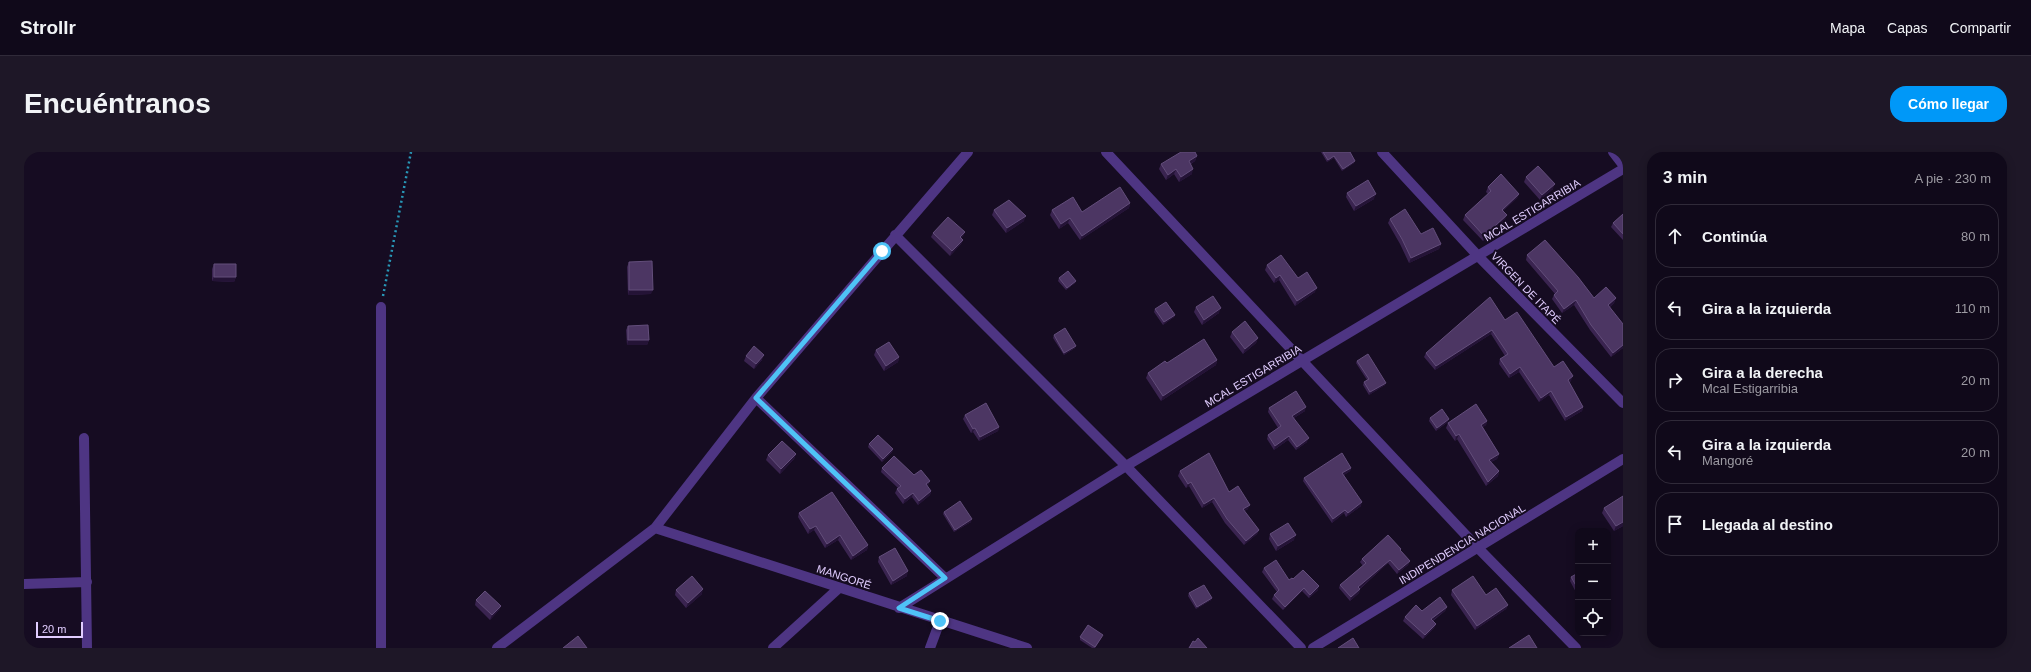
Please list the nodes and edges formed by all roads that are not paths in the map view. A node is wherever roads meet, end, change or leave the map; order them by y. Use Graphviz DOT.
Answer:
graph roads {
  1 [pos="968,152"];
  2 [pos="1106,152"];
  3 [pos="1382,152"];
  4 [pos="1613,152"];
  5 [pos="1623,165"];
  6 [pos="1623,169"];
  7 [pos="896,235"];
  8 [pos="1478,256"];
  9 [pos="381,307"];
  10 [pos="1301,361"];
  11 [pos="756,398"];
  12 [pos="1623,403"];
  13 [pos="84,438"];
  14 [pos="1623,459"];
  15 [pos="1126,466"];
  16 [pos="655,528"];
  17 [pos="1478,548"];
  18 [pos="945,578"];
  19 [pos="87,582"];
  20 [pos="24,584"];
  21 [pos="839,588"];
  22 [pos="899,608"];
  23 [pos="940,621"];
  24 [pos="87,648"];
  25 [pos="381,648"];
  26 [pos="497,648"];
  27 [pos="773,648"];
  28 [pos="930,648"];
  29 [pos="1027,648"];
  30 [pos="1301,648"];
  31 [pos="1313,648"];
  32 [pos="1576,648"];
  1 -- 7 [label="street"];
  2 -- 10 [label="street"];
  3 -- 8 [label="street, VIRGEN DE ITAPÉ"];
  4 -- 5 [label="street"];
  6 -- 8 [label="street, MCAL ESTIGARRIBIA"];
  7 -- 11 [label="street"];
  7 -- 15 [label="street"];
  8 -- 10 [label="street, MCAL ESTIGARRIBIA"];
  8 -- 12 [label="street, VIRGEN DE ITAPÉ"];
  9 -- 25 [label="street"];
  10 -- 15 [label="street, MCAL ESTIGARRIBIA"];
  10 -- 17 [label="street"];
  11 -- 16 [label="street"];
  11 -- 18 [label="street"];
  13 -- 19 [label="street"];
  14 -- 17 [label="street, INDIPENDENCIA NACIONAL"];
  15 -- 18 [label="street, MCAL ESTIGARRIBIA"];
  15 -- 30 [label="street"];
  16 -- 21 [label="street, MANGORÉ"];
  16 -- 26 [label="street"];
  17 -- 31 [label="street, INDIPENDENCIA NACIONAL"];
  17 -- 32 [label="street"];
  18 -- 22 [label="street, MCAL ESTIGARRIBIA"];
  19 -- 20 [label="street"];
  19 -- 24 [label="street"];
  21 -- 22 [label="street, MANGORÉ"];
  21 -- 27 [label="street"];
  22 -- 23 [label="street, MANGORÉ"];
  23 -- 28 [label="street"];
  23 -- 29 [label="street, MANGORÉ"];
}
